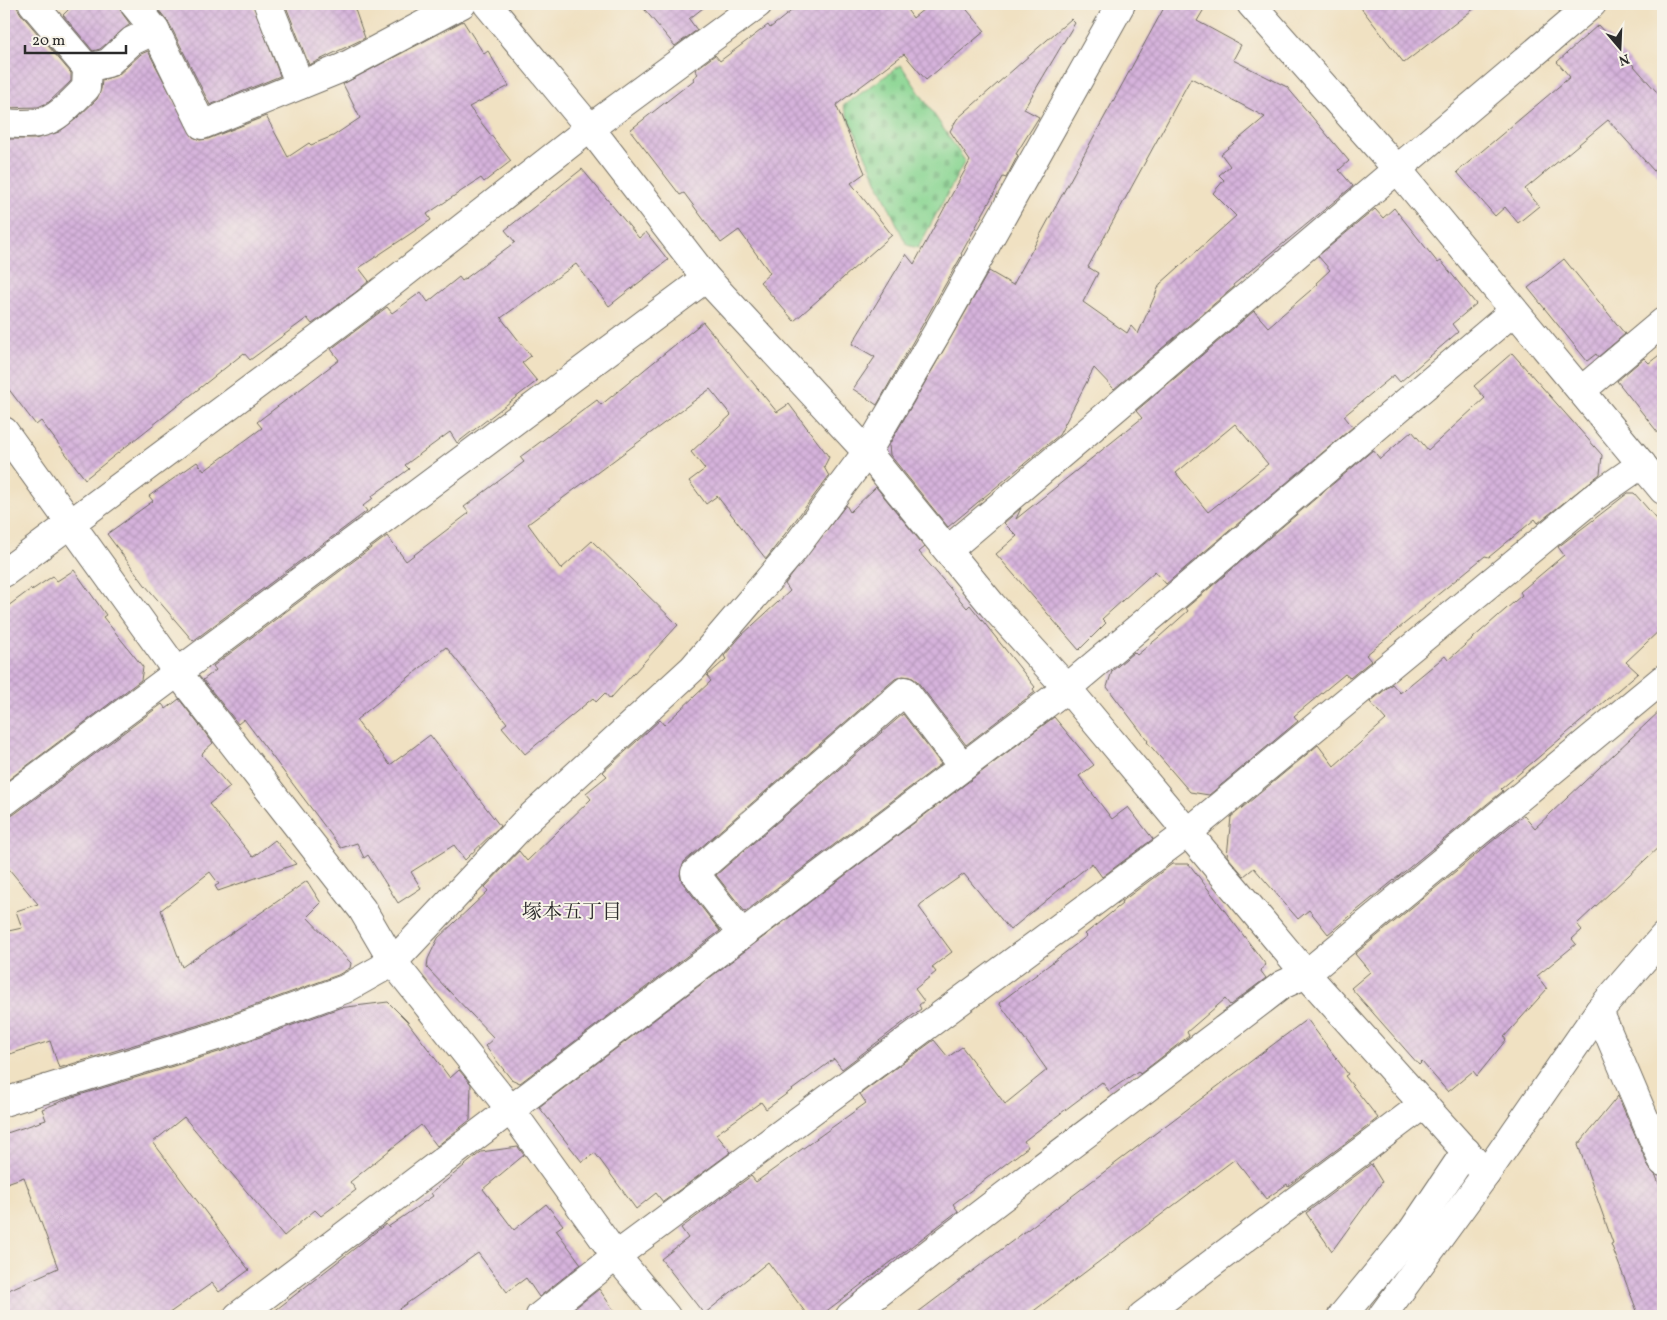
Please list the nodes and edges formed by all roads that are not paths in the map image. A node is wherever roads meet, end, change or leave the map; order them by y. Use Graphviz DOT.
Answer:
graph roads {
  1 [pos="134,4"];
  2 [pos="268,4"];
  3 [pos="462,4"];
  4 [pos="487,4"];
  5 [pos="758,4"];
  6 [pos="1121,4"];
  7 [pos="1251,4"];
  8 [pos="1592,4"];
  9 [pos="39,6"];
  10 [pos="155,30"];
  11 [pos="86,68"];
  12 [pos="300,85"];
  13 [pos="4,123"];
  14 [pos="590,128"];
  15 [pos="1398,170"];
  16 [pos="706,278"];
  17 [pos="1514,311"];
  18 [pos="1663,322"];
  19 [pos="1582,390"];
  20 [pos="4,431"];
  21 [pos="867,452"];
  22 [pos="1642,464"];
  23 [pos="1663,490"];
  24 [pos="69,524"];
  25 [pos="948,550"];
  26 [pos="4,573"];
  27 [pos="178,673"];
  28 [pos="1663,679"];
  29 [pos="1067,688"];
  30 [pos="962,766"];
  31 [pos="4,802"];
  32 [pos="1188,833"];
  33 [pos="741,934"];
  34 [pos="1663,937"];
  35 [pos="393,962"];
  36 [pos="1306,974"];
  37 [pos="1599,1011"];
  38 [pos="4,1102"];
  39 [pos="1424,1104"];
  40 [pos="510,1110"];
  41 [pos="1466,1151"];
  42 [pos="1663,1162"];
  43 [pos="1486,1174"];
  44 [pos="616,1256"];
  45 [pos="238,1316"];
  46 [pos="540,1316"];
  47 [pos="666,1316"];
  48 [pos="850,1316"];
  49 [pos="1142,1316"];
  50 [pos="1342,1316"];
  51 [pos="1382,1316"];
  1 -- 10 [label="street"];
  2 -- 12 [label="street"];
  3 -- 12 [label="street"];
  4 -- 14 [label="street"];
  5 -- 14 [label="street"];
  6 -- 21 [label="street"];
  7 -- 15 [label="street"];
  8 -- 15 [label="street"];
  9 -- 11 [label="street"];
  10 -- 11 [label="street"];
  10 -- 12 [label="street"];
  11 -- 13 [label="street"];
  14 -- 16 [label="street"];
  14 -- 24 [label="street"];
  15 -- 17 [label="street"];
  15 -- 25 [label="street"];
  16 -- 21 [label="street"];
  16 -- 27 [label="street"];
  17 -- 19 [label="street"];
  17 -- 29 [label="street"];
  18 -- 19 [label="street"];
  19 -- 22 [label="street"];
  20 -- 24 [label="street"];
  21 -- 25 [label="street"];
  21 -- 35 [label="street"];
  22 -- 23 [label="street"];
  22 -- 32 [label="street"];
  24 -- 26 [label="street"];
  24 -- 27 [label="street"];
  25 -- 29 [label="street"];
  27 -- 31 [label="street"];
  27 -- 35 [label="street"];
  28 -- 36 [label="street"];
  29 -- 30 [label="street"];
  29 -- 32 [label="street"];
  30 -- 33 [label="street"];
  30 -- 33 [label="street"];
  32 -- 36 [label="street"];
  32 -- 44 [label="street"];
  33 -- 40 [label="street"];
  34 -- 37 [label="street"];
  35 -- 38 [label="street"];
  35 -- 40 [label="street"];
  36 -- 39 [label="street"];
  36 -- 48 [label="street"];
  37 -- 42 [label="street"];
  37 -- 43 [label="street"];
  39 -- 41 [label="street"];
  39 -- 49 [label="street"];
  40 -- 44 [label="street"];
  40 -- 45 [label="street"];
  41 -- 43 [label="street"];
  41 -- 50 [label="street"];
  43 -- 51 [label="street"];
  44 -- 46 [label="street"];
  44 -- 47 [label="street"];
}
